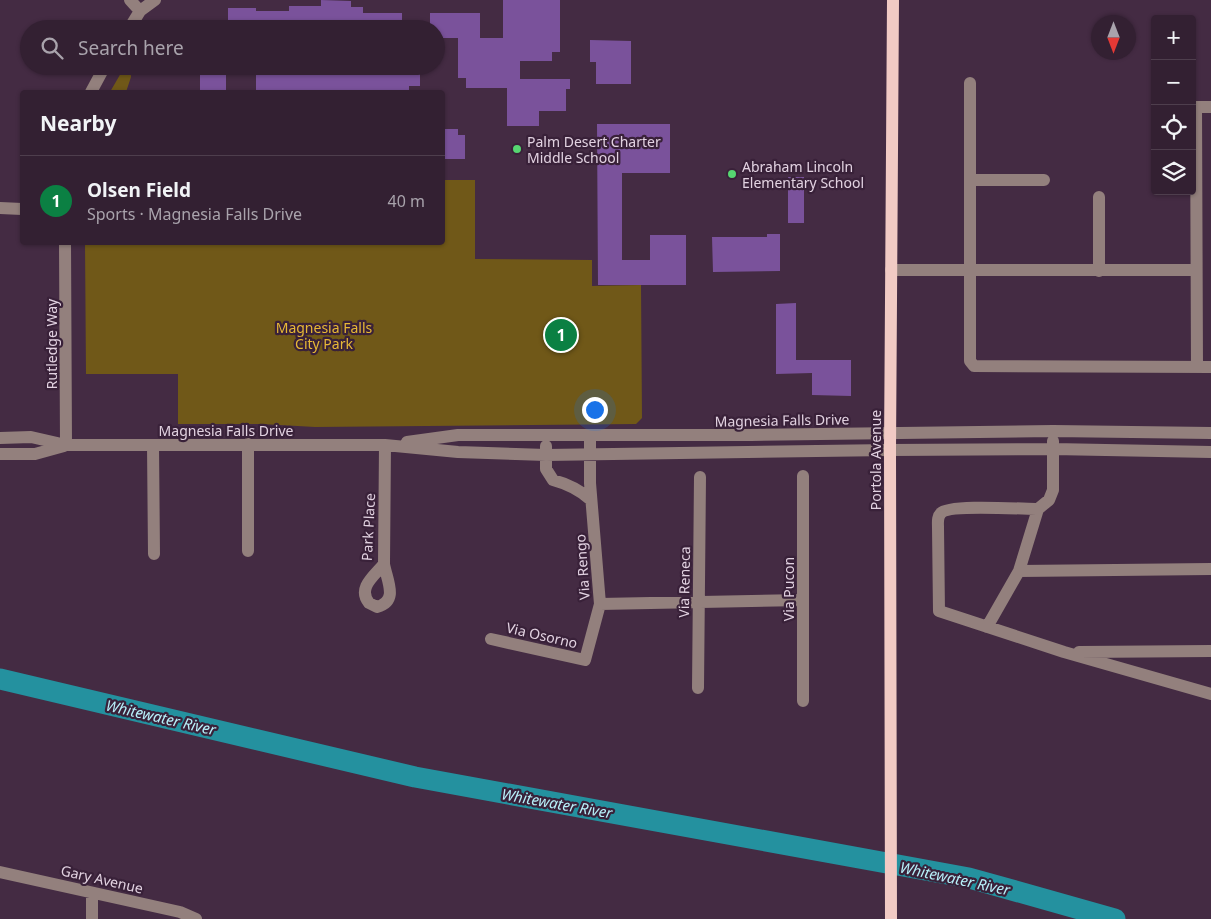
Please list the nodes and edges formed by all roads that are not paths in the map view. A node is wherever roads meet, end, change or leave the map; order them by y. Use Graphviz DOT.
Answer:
graph roads {
  1 [pos="130,0"];
  2 [pos="156,0"];
  3 [pos="893,0"];
  4 [pos="140,11"];
  5 [pos="134,20"];
  6 [pos="100,75"];
  7 [pos="970,83"];
  8 [pos="92,90"];
  9 [pos="1211,107"];
  10 [pos="970,180"];
  11 [pos="1044,180"];
  12 [pos="1100,197"];
  13 [pos="0,208"];
  14 [pos="20,209"];
  15 [pos="65,245"];
  16 [pos="891,270"];
  17 [pos="1196,270"];
  18 [pos="970,271"];
  19 [pos="1099,271"];
  20 [pos="1197,366"];
  21 [pos="1211,367"];
  22 [pos="1053,431"];
  23 [pos="890,433"];
  24 [pos="1211,433"];
  25 [pos="546,435"];
  26 [pos="590,435"];
  27 [pos="0,438"];
  28 [pos="248,444"];
  29 [pos="66,445"];
  30 [pos="153,445"];
  31 [pos="385,445"];
  32 [pos="1053,449"];
  33 [pos="890,450"];
  34 [pos="1211,452"];
  35 [pos="0,454"];
  36 [pos="546,455"];
  37 [pos="591,455"];
  38 [pos="700,476"];
  39 [pos="803,476"];
  40 [pos="592,500"];
  41 [pos="1038,509"];
  42 [pos="248,552"];
  43 [pos="154,554"];
  44 [pos="384,564"];
  45 [pos="1211,569"];
  46 [pos="1018,571"];
  47 [pos="803,600"];
  48 [pos="699,602"];
  49 [pos="600,604"];
  50 [pos="987,627"];
  51 [pos="491,639"];
  52 [pos="1064,652"];
  53 [pos="1211,652"];
  54 [pos="585,660"];
  55 [pos="698,688"];
  56 [pos="1211,694"];
  57 [pos="802,701"];
  58 [pos="0,872"];
  59 [pos="92,893"];
  60 [pos="92,919"];
  61 [pos="196,919"];
  62 [pos="891,919"];
  1 -- 4 [label="street"];
  2 -- 4 [label="street"];
  3 -- 16 [label="main road, Portola Avenue"];
  4 -- 5 [label="street"];
  6 -- 8 [label="street"];
  7 -- 10 [label="street"];
  9 -- 17 [label="street"];
  10 -- 11 [label="street"];
  10 -- 18 [label="street"];
  12 -- 19 [label="street"];
  13 -- 14 [label="street"];
  15 -- 29 [label="street, Rutledge Way"];
  16 -- 18 [label="street"];
  16 -- 23 [label="main road, Portola Avenue"];
  17 -- 19 [label="street"];
  17 -- 20 [label="street"];
  18 -- 19 [label="street"];
  18 -- 20 [label="street"];
  20 -- 21 [label="street"];
  22 -- 23 [label="street, Magnesia Falls Drive"];
  22 -- 24 [label="street, Magnesia Falls Drive"];
  22 -- 32 [label="street"];
  23 -- 26 [label="street, Magnesia Falls Drive"];
  23 -- 33 [label="main road, Portola Avenue"];
  25 -- 26 [label="street, Magnesia Falls Drive"];
  25 -- 31 [label="street, Magnesia Falls Drive"];
  25 -- 36 [label="street"];
  26 -- 37 [label="street, Via Rengo"];
  27 -- 29 [label="street, Magnesia Falls Drive"];
  28 -- 30 [label="street, Magnesia Falls Drive"];
  28 -- 31 [label="street, Magnesia Falls Drive"];
  28 -- 42 [label="street"];
  29 -- 30 [label="street, Magnesia Falls Drive"];
  29 -- 35 [label="street, Magnesia Falls Drive"];
  30 -- 43 [label="street"];
  31 -- 36 [label="street, Magnesia Falls Drive"];
  31 -- 44 [label="street, Park Place"];
  32 -- 33 [label="street, Magnesia Falls Drive"];
  32 -- 34 [label="street, Magnesia Falls Drive"];
  32 -- 41 [label="street"];
  33 -- 37 [label="street, Magnesia Falls Drive"];
  33 -- 62 [label="main road, Portola Avenue"];
  36 -- 37 [label="street, Magnesia Falls Drive"];
  36 -- 40 [label="street"];
  37 -- 40 [label="street, Via Rengo"];
  38 -- 48 [label="street, Via Reneca"];
  39 -- 47 [label="street, Via Pucon"];
  40 -- 49 [label="street, Via Rengo"];
  41 -- 46 [label="street"];
  41 -- 50 [label="street"];
  44 -- 44 [label="street, Park Place"];
  45 -- 46 [label="street"];
  46 -- 50 [label="street"];
  47 -- 48 [label="street"];
  47 -- 57 [label="street, Via Pucon"];
  48 -- 49 [label="street"];
  48 -- 55 [label="street, Via Reneca"];
  49 -- 54 [label="street, Via Rengo"];
  50 -- 52 [label="street"];
  51 -- 54 [label="street, Via Osorno"];
  52 -- 53 [label="street"];
  52 -- 56 [label="street"];
  58 -- 59 [label="street, Gary Avenue"];
  59 -- 60 [label="street"];
  59 -- 61 [label="street, Gary Avenue"];
}
